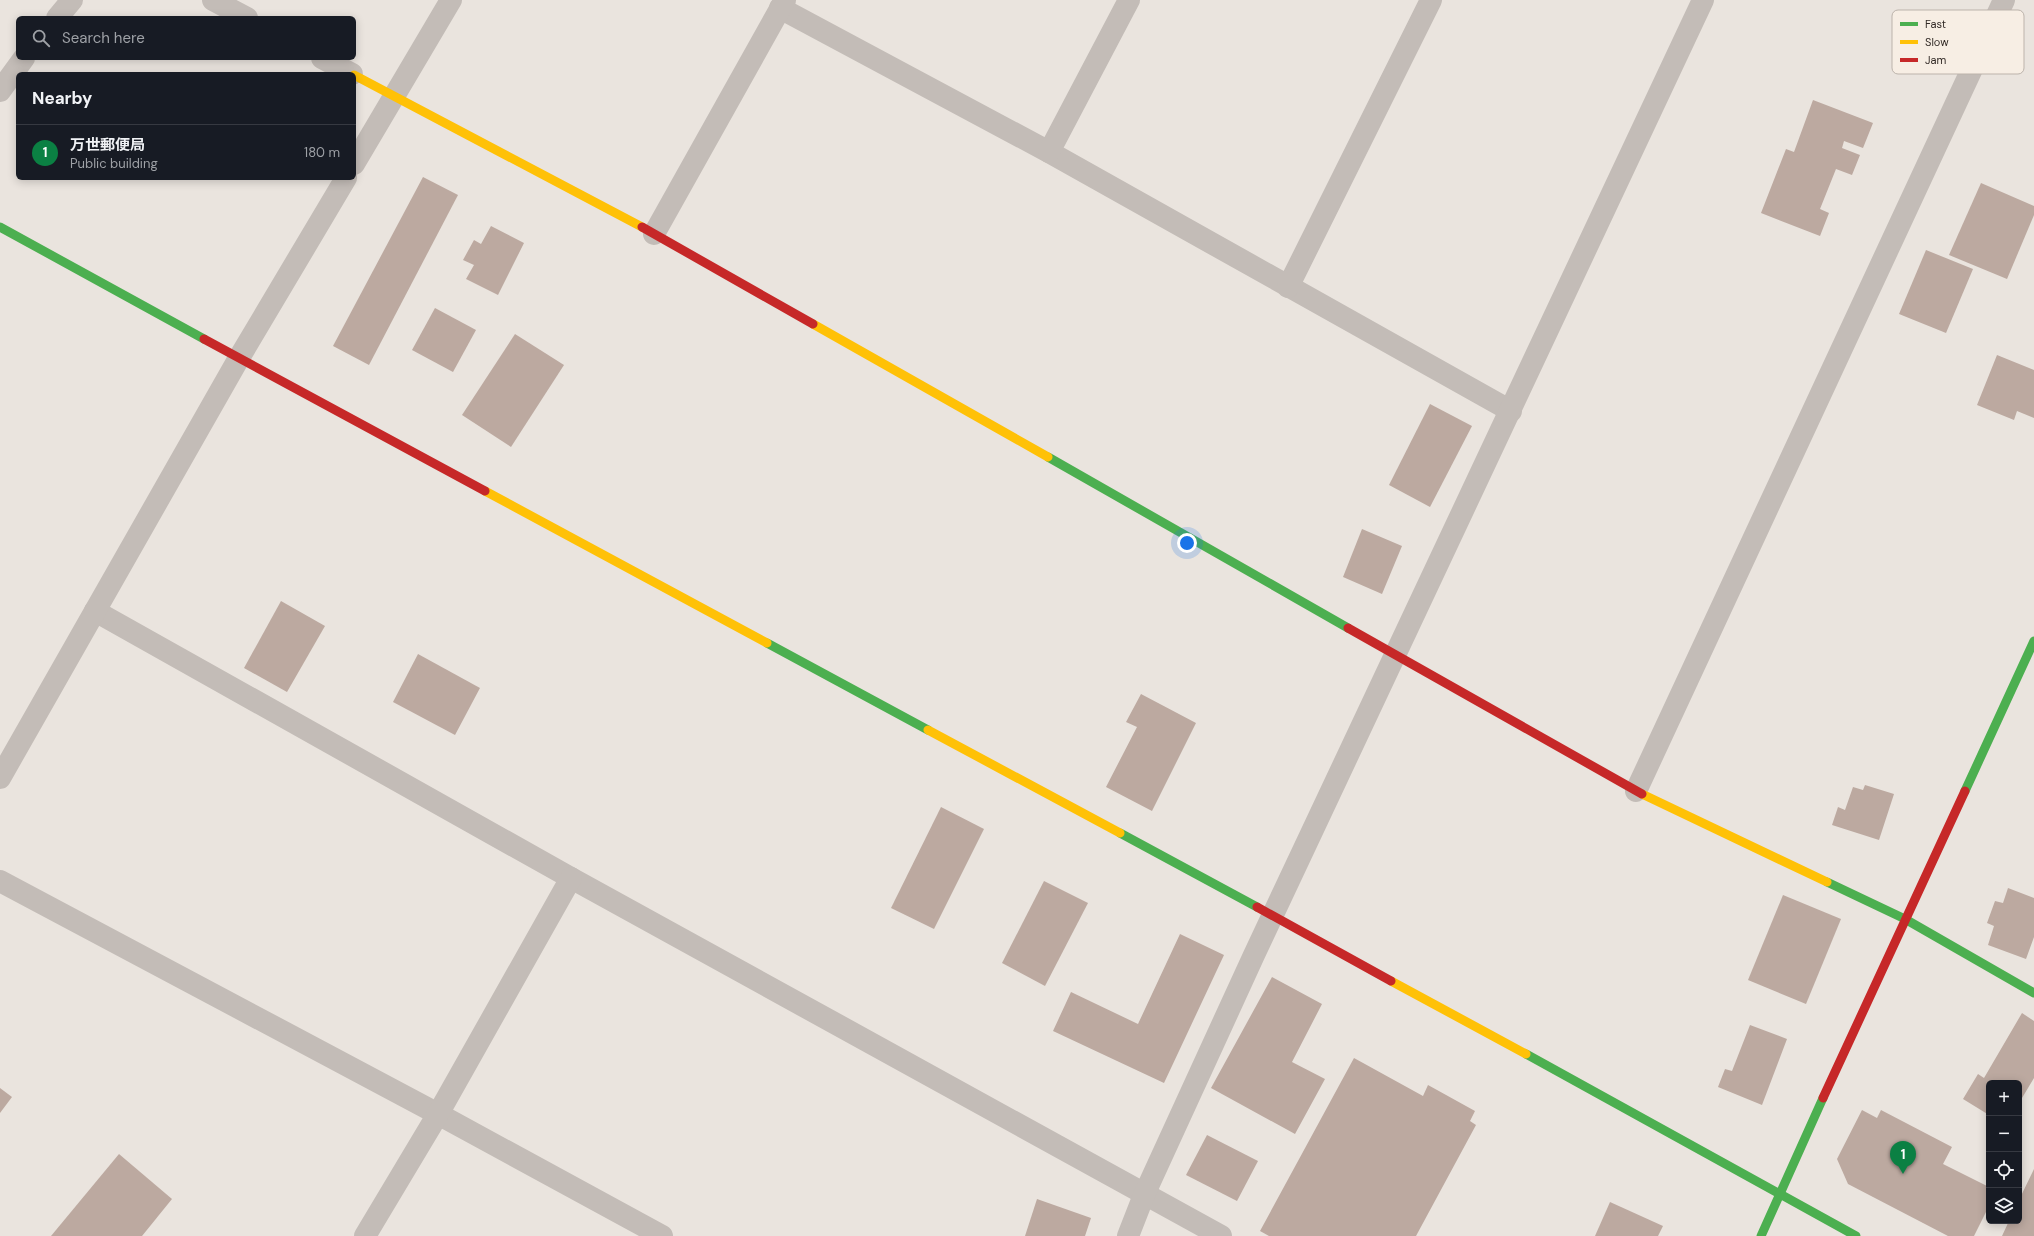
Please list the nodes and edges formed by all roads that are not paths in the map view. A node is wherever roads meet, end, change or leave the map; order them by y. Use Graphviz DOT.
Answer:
graph roads {
  1 [pos="72,0"];
  2 [pos="213,0"];
  3 [pos="452,0"];
  4 [pos="1129,0"];
  5 [pos="1431,0"];
  6 [pos="1702,0"];
  7 [pos="2004,0"];
  8 [pos="783,4"];
  9 [pos="1999,10"];
  10 [pos="59,16"];
  11 [pos="243,16"];
  12 [pos="23,60"];
  13 [pos="326,60"];
  14 [pos="348,72"];
  15 [pos="1970,74"];
  16 [pos="356,77"];
  17 [pos="0,91"];
  18 [pos="394,96"];
  19 [pos="1049,152"];
  20 [pos="356,161"];
  21 [pos="345,180"];
  22 [pos="0,226"];
  23 [pos="654,234"];
  24 [pos="1288,287"];
  25 [pos="239,358"];
  26 [pos="1511,411"];
  27 [pos="95,611"];
  28 [pos="2034,641"];
  29 [pos="1397,654"];
  30 [pos="0,778"];
  31 [pos="1636,791"];
  32 [pos="571,878"];
  33 [pos="0,881"];
  34 [pos="1274,916"];
  35 [pos="1904,919"];
  36 [pos="2034,992"];
  37 [pos="438,1114"];
  38 [pos="1778,1194"];
  39 [pos="1144,1195"];
  40 [pos="365,1236"];
  41 [pos="662,1236"];
  42 [pos="1128,1236"];
  43 [pos="1221,1236"];
  44 [pos="1761,1236"];
  45 [pos="1856,1236"];
  1 -- 10 [label="street"];
  2 -- 11 [label="street"];
  3 -- 18 [label="street"];
  4 -- 19 [label="street"];
  5 -- 24 [label="street"];
  6 -- 26 [label="street"];
  7 -- 9 [label="street"];
  8 -- 19 [label="street"];
  8 -- 23 [label="street"];
  12 -- 17 [label="street"];
  13 -- 14 [label="street"];
  15 -- 31 [label="street"];
  16 -- 18 [label="street"];
  18 -- 20 [label="street"];
  18 -- 23 [label="street"];
  19 -- 24 [label="street"];
  21 -- 25 [label="street"];
  22 -- 25 [label="street"];
  23 -- 29 [label="street"];
  24 -- 26 [label="street"];
  25 -- 27 [label="street"];
  25 -- 34 [label="street"];
  26 -- 29 [label="street"];
  27 -- 30 [label="street"];
  27 -- 32 [label="street"];
  28 -- 35 [label="street"];
  29 -- 31 [label="street"];
  29 -- 34 [label="street"];
  31 -- 35 [label="street"];
  32 -- 37 [label="street"];
  32 -- 39 [label="street"];
  33 -- 37 [label="street"];
  34 -- 38 [label="street"];
  34 -- 39 [label="street"];
  35 -- 36 [label="street"];
  35 -- 38 [label="street"];
  37 -- 40 [label="street"];
  37 -- 41 [label="street"];
  38 -- 44 [label="street"];
  38 -- 45 [label="street"];
  39 -- 42 [label="street"];
  39 -- 43 [label="street"];
}
